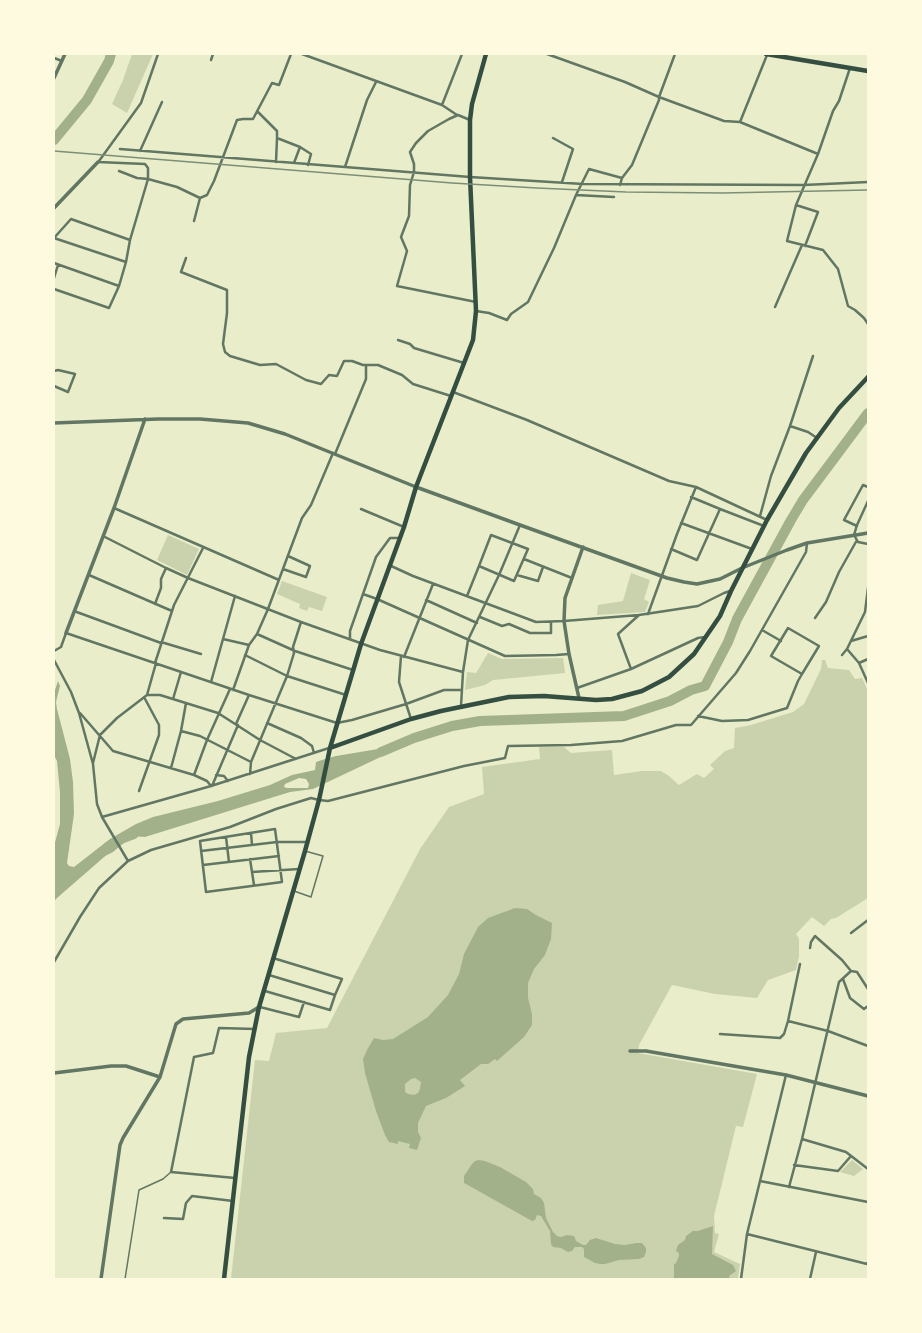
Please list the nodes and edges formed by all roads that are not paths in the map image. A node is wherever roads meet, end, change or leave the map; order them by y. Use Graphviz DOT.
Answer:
graph roads {
  1 [pos="65,54"];
  2 [pos="158,54"];
  3 [pos="213,54"];
  4 [pos="291,54"];
  5 [pos="302,54"];
  6 [pos="462,54"];
  7 [pos="486,54"];
  8 [pos="547,54"];
  9 [pos="675,54"];
  10 [pos="767,54"];
  11 [pos="54,58"];
  12 [pos="211,60"];
  13 [pos="62,61"];
  14 [pos="850,68"];
  15 [pos="868,71"];
  16 [pos="54,78"];
  17 [pos="376,82"];
  18 [pos="659,97"];
  19 [pos="162,102"];
  20 [pos="442,105"];
  21 [pos="258,112"];
  22 [pos="458,115"];
  23 [pos="470,120"];
  24 [pos="740,122"];
  25 [pos="277,138"];
  26 [pos="553,138"];
  27 [pos="300,147"];
  28 [pos="120,149"];
  29 [pos="140,151"];
  30 [pos="818,154"];
  31 [pos="223,158"];
  32 [pos="98,162"];
  33 [pos="276,162"];
  34 [pos="294,164"];
  35 [pos="308,164"];
  36 [pos="345,167"];
  37 [pos="119,171"];
  38 [pos="414,172"];
  39 [pos="470,177"];
  40 [pos="622,178"];
  41 [pos="148,179"];
  42 [pos="562,182"];
  43 [pos="868,182"];
  44 [pos="582,184"];
  45 [pos="620,185"];
  46 [pos="804,186"];
  47 [pos="576,195"];
  48 [pos="614,197"];
  49 [pos="200,198"];
  50 [pos="796,205"];
  51 [pos="54,208"];
  52 [pos="194,221"];
  53 [pos="54,238"];
  54 [pos="130,240"];
  55 [pos="804,245"];
  56 [pos="186,258"];
  57 [pos="126,262"];
  58 [pos="54,263"];
  59 [pos="58,265"];
  60 [pos="54,278"];
  61 [pos="119,286"];
  62 [pos="54,289"];
  63 [pos="476,302"];
  64 [pos="775,307"];
  65 [pos="476,311"];
  66 [pos="868,324"];
  67 [pos="398,340"];
  68 [pos="813,356"];
  69 [pos="464,364"];
  70 [pos="366,365"];
  71 [pos="54,371"];
  72 [pos="868,377"];
  73 [pos="54,386"];
  74 [pos="453,394"];
  75 [pos="145,419"];
  76 [pos="54,423"];
  77 [pos="790,426"];
  78 [pos="817,438"];
  79 [pos="334,454"];
  80 [pos="416,486"];
  81 [pos="696,487"];
  82 [pos="868,487"];
  83 [pos="692,497"];
  84 [pos="868,501"];
  85 [pos="114,508"];
  86 [pos="361,509"];
  87 [pos="720,509"];
  88 [pos="760,516"];
  89 [pos="767,520"];
  90 [pos="681,523"];
  91 [pos="520,525"];
  92 [pos="764,526"];
  93 [pos="857,526"];
  94 [pos="404,527"];
  95 [pos="868,533"];
  96 [pos="709,534"];
  97 [pos="854,535"];
  98 [pos="103,536"];
  99 [pos="399,538"];
  100 [pos="857,540"];
  101 [pos="513,543"];
  102 [pos="807,543"];
  103 [pos="868,544"];
  104 [pos="583,547"];
  105 [pos="203,548"];
  106 [pos="671,549"];
  107 [pos="752,549"];
  108 [pos="288,556"];
  109 [pos="524,559"];
  110 [pos="389,565"];
  111 [pos="479,566"];
  112 [pos="543,567"];
  113 [pos="166,568"];
  114 [pos="742,568"];
  115 [pos="283,569"];
  116 [pos="88,575"];
  117 [pos="499,575"];
  118 [pos="517,575"];
  119 [pos="662,576"];
  120 [pos="188,578"];
  121 [pos="572,578"];
  122 [pos="279,580"];
  123 [pos="433,584"];
  124 [pos="868,588"];
  125 [pos="731,591"];
  126 [pos="363,594"];
  127 [pos="235,596"];
  128 [pos="467,596"];
  129 [pos="377,599"];
  130 [pos="426,600"];
  131 [pos="486,603"];
  132 [pos="155,604"];
  133 [pos="268,609"];
  134 [pos="74,611"];
  135 [pos="172,611"];
  136 [pos="866,612"];
  137 [pos="648,614"];
  138 [pos="639,615"];
  139 [pos="480,617"];
  140 [pos="420,618"];
  141 [pos="814,618"];
  142 [pos="564,621"];
  143 [pos="301,622"];
  144 [pos="551,622"];
  145 [pos="476,623"];
  146 [pos="762,630"];
  147 [pos="66,633"];
  148 [pos="257,634"];
  149 [pos="868,636"];
  150 [pos="706,637"];
  151 [pos="223,639"];
  152 [pos="350,639"];
  153 [pos="468,640"];
  154 [pos="781,641"];
  155 [pos="851,641"];
  156 [pos="161,643"];
  157 [pos="361,644"];
  158 [pos="249,645"];
  159 [pos="847,649"];
  160 [pos="54,651"];
  161 [pos="295,651"];
  162 [pos="201,654"];
  163 [pos="569,654"];
  164 [pos="245,655"];
  165 [pos="842,655"];
  166 [pos="403,656"];
  167 [pos="54,660"];
  168 [pos="868,660"];
  169 [pos="156,663"];
  170 [pos="859,663"];
  171 [pos="631,669"];
  172 [pos="353,670"];
  173 [pos="181,672"];
  174 [pos="463,672"];
  175 [pos="802,674"];
  176 [pos="287,676"];
  177 [pos="211,682"];
  178 [pos="868,682"];
  179 [pos="576,688"];
  180 [pos="232,689"];
  181 [pos="462,690"];
  182 [pos="148,695"];
  183 [pos="249,695"];
  184 [pos="346,695"];
  185 [pos="144,697"];
  186 [pos="579,698"];
  187 [pos="173,699"];
  188 [pos="186,703"];
  189 [pos="275,704"];
  190 [pos="406,704"];
  191 [pos="460,707"];
  192 [pos="79,713"];
  193 [pos="219,714"];
  194 [pos="698,716"];
  195 [pos="411,720"];
  196 [pos="267,723"];
  197 [pos="337,723"];
  198 [pos="237,724"];
  199 [pos="180,731"];
  200 [pos="100,735"];
  201 [pos="207,740"];
  202 [pos="260,740"];
  203 [pos="330,749"];
  204 [pos="227,750"];
  205 [pos="314,753"];
  206 [pos="296,759"];
  207 [pos="149,762"];
  208 [pos="251,762"];
  209 [pos="93,764"];
  210 [pos="171,768"];
  211 [pos="250,774"];
  212 [pos="194,775"];
  213 [pos="216,775"];
  214 [pos="228,781"];
  215 [pos="211,786"];
  216 [pos="139,791"];
  217 [pos="319,800"];
  218 [pos="102,817"];
  219 [pos="251,833"];
  220 [pos="226,836"];
  221 [pos="277,842"];
  222 [pos="308,842"];
  223 [pos="252,845"];
  224 [pos="227,848"];
  225 [pos="201,851"];
  226 [pos="305,851"];
  227 [pos="279,856"];
  228 [pos="250,859"];
  229 [pos="128,861"];
  230 [pos="229,862"];
  231 [pos="203,865"];
  232 [pos="281,869"];
  233 [pos="300,869"];
  234 [pos="252,872"];
  235 [pos="254,885"];
  236 [pos="294,891"];
  237 [pos="868,920"];
  238 [pos="851,933"];
  239 [pos="810,948"];
  240 [pos="273,958"];
  241 [pos="54,962"];
  242 [pos="800,964"];
  243 [pos="851,971"];
  244 [pos="268,975"];
  245 [pos="843,979"];
  246 [pos="868,989"];
  247 [pos="264,991"];
  248 [pos="335,995"];
  249 [pos="304,1002"];
  250 [pos="868,1006"];
  251 [pos="259,1007"];
  252 [pos="788,1021"];
  253 [pos="255,1029"];
  254 [pos="828,1031"];
  255 [pos="720,1034"];
  256 [pos="868,1046"];
  257 [pos="630,1051"];
  258 [pos="54,1073"];
  259 [pos="786,1074"];
  260 [pos="160,1077"];
  261 [pos="815,1082"];
  262 [pos="868,1096"];
  263 [pos="802,1139"];
  264 [pos="851,1156"];
  265 [pos="794,1165"];
  266 [pos="868,1170"];
  267 [pos="171,1172"];
  268 [pos="236,1178"];
  269 [pos="760,1181"];
  270 [pos="789,1186"];
  271 [pos="233,1201"];
  272 [pos="868,1202"];
  273 [pos="164,1218"];
  274 [pos="747,1234"];
  275 [pos="816,1252"];
  276 [pos="868,1262"];
  277 [pos="101,1279"];
  278 [pos="125,1279"];
  279 [pos="224,1279"];
  280 [pos="741,1279"];
  281 [pos="810,1279"];
  1 -- 13 [label="street"];
  2 -- 32 [label="street"];
  3 -- 12 [label="street"];
  4 -- 21 [label="street"];
  5 -- 17 [label="street"];
  6 -- 20 [label="street"];
  7 -- 23 [label="main road"];
  8 -- 18 [label="street"];
  9 -- 18 [label="street"];
  10 -- 14 [label="main road"];
  10 -- 24 [label="street"];
  11 -- 13 [label="street"];
  13 -- 16 [label="street"];
  14 -- 15 [label="main road"];
  14 -- 30 [label="street"];
  17 -- 20 [label="street"];
  17 -- 36 [label="street"];
  18 -- 24 [label="street"];
  18 -- 40 [label="street"];
  19 -- 29 [label="street"];
  20 -- 22 [label="street"];
  21 -- 25 [label="street"];
  21 -- 31 [label="street"];
  22 -- 23 [label="street"];
  22 -- 38 [label="street"];
  23 -- 39 [label="main road"];
  24 -- 30 [label="street"];
  25 -- 27 [label="street"];
  25 -- 33 [label="street"];
  26 -- 42 [label="street"];
  27 -- 34 [label="street"];
  27 -- 35 [label="street"];
  28 -- 29 [label="street"];
  29 -- 31 [label="street"];
  30 -- 46 [label="street"];
  31 -- 33 [label="street"];
  31 -- 49 [label="street"];
  32 -- 41 [label="street"];
  32 -- 51 [label="street"];
  33 -- 34 [label="street"];
  34 -- 35 [label="street"];
  35 -- 36 [label="street"];
  36 -- 38 [label="street"];
  37 -- 41 [label="street"];
  38 -- 39 [label="street"];
  38 -- 63 [label="street"];
  39 -- 42 [label="street"];
  39 -- 63 [label="main road"];
  40 -- 44 [label="street"];
  40 -- 45 [label="street"];
  41 -- 49 [label="street"];
  41 -- 54 [label="street"];
  42 -- 44 [label="street"];
  43 -- 46 [label="street"];
  44 -- 45 [label="street"];
  44 -- 47 [label="street"];
  45 -- 46 [label="street"];
  46 -- 50 [label="street"];
  47 -- 48 [label="street"];
  47 -- 65 [label="street"];
  49 -- 52 [label="street"];
  50 -- 55 [label="street"];
  50 -- 55 [label="street"];
  53 -- 54 [label="street"];
  53 -- 57 [label="street"];
  54 -- 57 [label="street"];
  55 -- 64 [label="street"];
  55 -- 66 [label="street"];
  56 -- 70 [label="street"];
  57 -- 61 [label="street"];
  58 -- 59 [label="street"];
  59 -- 60 [label="street"];
  59 -- 61 [label="street"];
  61 -- 62 [label="street"];
  63 -- 65 [label="main road"];
  65 -- 69 [label="main road"];
  67 -- 69 [label="street"];
  68 -- 77 [label="street"];
  69 -- 74 [label="main road"];
  70 -- 74 [label="street"];
  70 -- 79 [label="street"];
  71 -- 73 [label="street"];
  72 -- 78 [label="main road"];
  74 -- 80 [label="main road"];
  74 -- 81 [label="street"];
  75 -- 76 [label="street"];
  75 -- 79 [label="street"];
  75 -- 85 [label="street"];
  77 -- 78 [label="street"];
  77 -- 88 [label="street"];
  78 -- 89 [label="main road"];
  79 -- 80 [label="street"];
  79 -- 108 [label="street"];
  80 -- 91 [label="street"];
  80 -- 94 [label="main road"];
  81 -- 83 [label="street"];
  81 -- 88 [label="street"];
  82 -- 93 [label="street"];
  83 -- 87 [label="street"];
  83 -- 90 [label="street"];
  84 -- 93 [label="street"];
  85 -- 98 [label="street"];
  85 -- 105 [label="street"];
  86 -- 94 [label="street"];
  87 -- 92 [label="street"];
  87 -- 96 [label="street"];
  88 -- 89 [label="street"];
  89 -- 92 [label="main road"];
  90 -- 96 [label="street"];
  90 -- 106 [label="street"];
  91 -- 101 [label="street"];
  91 -- 104 [label="street"];
  92 -- 107 [label="main road"];
  93 -- 97 [label="street"];
  94 -- 99 [label="main road"];
  95 -- 97 [label="street"];
  96 -- 106 [label="street"];
  96 -- 107 [label="street"];
  97 -- 100 [label="street"];
  97 -- 102 [label="street"];
  98 -- 113 [label="street"];
  98 -- 116 [label="street"];
  99 -- 110 [label="main road"];
  99 -- 126 [label="street"];
  100 -- 103 [label="street"];
  100 -- 141 [label="street"];
  101 -- 109 [label="street"];
  101 -- 111 [label="street"];
  101 -- 117 [label="street"];
  102 -- 114 [label="street"];
  102 -- 146 [label="street"];
  104 -- 119 [label="street"];
  104 -- 121 [label="street"];
  105 -- 120 [label="street"];
  105 -- 122 [label="street"];
  106 -- 119 [label="street"];
  107 -- 114 [label="main road"];
  108 -- 115 [label="street"];
  108 -- 115 [label="street"];
  109 -- 112 [label="street"];
  109 -- 118 [label="street"];
  110 -- 123 [label="street"];
  110 -- 129 [label="main road"];
  111 -- 117 [label="street"];
  111 -- 128 [label="street"];
  112 -- 118 [label="street"];
  112 -- 121 [label="street"];
  113 -- 120 [label="street"];
  113 -- 132 [label="street"];
  114 -- 119 [label="street"];
  114 -- 125 [label="main road"];
  115 -- 122 [label="street"];
  116 -- 132 [label="street"];
  116 -- 134 [label="street"];
  117 -- 118 [label="street"];
  117 -- 131 [label="street"];
  119 -- 137 [label="street"];
  120 -- 127 [label="street"];
  120 -- 135 [label="street"];
  121 -- 142 [label="street"];
  122 -- 133 [label="street"];
  123 -- 128 [label="street"];
  123 -- 130 [label="street"];
  124 -- 136 [label="street"];
  125 -- 137 [label="street"];
  125 -- 150 [label="main road"];
  126 -- 129 [label="street"];
  126 -- 152 [label="street"];
  127 -- 133 [label="street"];
  127 -- 151 [label="street"];
  128 -- 131 [label="street"];
  129 -- 140 [label="street"];
  129 -- 157 [label="main road"];
  130 -- 140 [label="street"];
  130 -- 145 [label="street"];
  131 -- 139 [label="street"];
  131 -- 144 [label="street"];
  132 -- 135 [label="street"];
  133 -- 143 [label="street"];
  133 -- 148 [label="street"];
  134 -- 147 [label="street"];
  134 -- 156 [label="street"];
  135 -- 156 [label="street"];
  136 -- 155 [label="street"];
  137 -- 138 [label="street"];
  138 -- 142 [label="street"];
  138 -- 171 [label="street"];
  139 -- 144 [label="street"];
  139 -- 145 [label="street"];
  140 -- 153 [label="street"];
  140 -- 166 [label="street"];
  142 -- 144 [label="street"];
  142 -- 163 [label="street"];
  143 -- 152 [label="street"];
  143 -- 161 [label="street"];
  145 -- 153 [label="street"];
  146 -- 154 [label="street"];
  146 -- 194 [label="street"];
  147 -- 160 [label="street"];
  147 -- 169 [label="street"];
  148 -- 158 [label="street"];
  148 -- 161 [label="street"];
  149 -- 155 [label="street"];
  150 -- 171 [label="street"];
  150 -- 186 [label="main road"];
  151 -- 158 [label="street"];
  151 -- 177 [label="street"];
  152 -- 157 [label="street"];
  153 -- 163 [label="street"];
  153 -- 174 [label="street"];
  154 -- 175 [label="street"];
  154 -- 175 [label="street"];
  155 -- 159 [label="street"];
  156 -- 162 [label="street"];
  156 -- 169 [label="street"];
  157 -- 166 [label="street"];
  157 -- 172 [label="main road"];
  158 -- 164 [label="street"];
  159 -- 165 [label="street"];
  159 -- 170 [label="street"];
  161 -- 172 [label="street"];
  161 -- 176 [label="street"];
  163 -- 179 [label="street"];
  164 -- 176 [label="street"];
  164 -- 180 [label="street"];
  166 -- 174 [label="street"];
  166 -- 190 [label="street"];
  167 -- 192 [label="street"];
  168 -- 170 [label="street"];
  169 -- 173 [label="street"];
  169 -- 182 [label="street"];
  170 -- 178 [label="street"];
  171 -- 179 [label="street"];
  172 -- 184 [label="main road"];
  173 -- 177 [label="street"];
  173 -- 187 [label="street"];
  174 -- 181 [label="street"];
  175 -- 194 [label="street"];
  176 -- 184 [label="street"];
  176 -- 189 [label="street"];
  177 -- 180 [label="street"];
  179 -- 186 [label="street"];
  180 -- 183 [label="street"];
  180 -- 193 [label="street"];
  181 -- 190 [label="street"];
  181 -- 191 [label="street"];
  182 -- 185 [label="street"];
  182 -- 187 [label="street"];
  183 -- 189 [label="street"];
  183 -- 198 [label="street"];
  184 -- 197 [label="main road"];
  185 -- 200 [label="street"];
  185 -- 207 [label="street"];
  186 -- 191 [label="main road"];
  187 -- 188 [label="street"];
  188 -- 193 [label="street"];
  188 -- 199 [label="street"];
  189 -- 196 [label="street"];
  189 -- 197 [label="street"];
  190 -- 195 [label="street"];
  190 -- 197 [label="street"];
  191 -- 195 [label="main road"];
  192 -- 200 [label="street"];
  192 -- 209 [label="street"];
  193 -- 198 [label="street"];
  193 -- 201 [label="street"];
  194 -- 217 [label="street"];
  195 -- 203 [label="main road"];
  196 -- 202 [label="street"];
  196 -- 205 [label="street"];
  197 -- 203 [label="main road"];
  198 -- 202 [label="street"];
  198 -- 204 [label="street"];
  199 -- 201 [label="street"];
  199 -- 210 [label="street"];
  200 -- 207 [label="street"];
  200 -- 209 [label="street"];
  201 -- 204 [label="street"];
  201 -- 212 [label="street"];
  202 -- 206 [label="street"];
  202 -- 208 [label="street"];
  203 -- 205 [label="street"];
  203 -- 217 [label="main road"];
  204 -- 208 [label="street"];
  204 -- 213 [label="street"];
  205 -- 206 [label="street"];
  206 -- 211 [label="street"];
  207 -- 210 [label="street"];
  207 -- 216 [label="street"];
  208 -- 211 [label="street"];
  209 -- 218 [label="street"];
  210 -- 212 [label="street"];
  211 -- 214 [label="street"];
  212 -- 215 [label="street"];
  213 -- 214 [label="street"];
  213 -- 215 [label="street"];
  214 -- 215 [label="street"];
  215 -- 218 [label="street"];
  217 -- 222 [label="main road"];
  217 -- 229 [label="street"];
  218 -- 229 [label="street"];
  219 -- 220 [label="street"];
  219 -- 221 [label="street"];
  219 -- 223 [label="street"];
  220 -- 224 [label="street"];
  220 -- 225 [label="street"];
  221 -- 222 [label="street"];
  221 -- 223 [label="street"];
  221 -- 227 [label="street"];
  222 -- 226 [label="main road"];
  223 -- 224 [label="street"];
  224 -- 225 [label="street"];
  224 -- 230 [label="street"];
  225 -- 231 [label="street"];
  226 -- 233 [label="main road"];
  226 -- 236 [label="lane"];
  227 -- 228 [label="street"];
  227 -- 232 [label="street"];
  228 -- 230 [label="street"];
  228 -- 234 [label="street"];
  229 -- 241 [label="street"];
  230 -- 231 [label="street"];
  231 -- 235 [label="street"];
  232 -- 233 [label="street"];
  232 -- 234 [label="street"];
  232 -- 235 [label="street"];
  233 -- 236 [label="main road"];
  234 -- 235 [label="street"];
  236 -- 240 [label="main road"];
  237 -- 238 [label="street"];
  239 -- 243 [label="street"];
  240 -- 244 [label="main road"];
  240 -- 248 [label="street"];
  242 -- 252 [label="street"];
  243 -- 245 [label="street"];
  243 -- 246 [label="street"];
  244 -- 247 [label="main road"];
  244 -- 248 [label="street"];
  245 -- 250 [label="street"];
  245 -- 254 [label="street"];
  247 -- 249 [label="street"];
  247 -- 251 [label="main road"];
  248 -- 249 [label="street"];
  249 -- 251 [label="street"];
  251 -- 253 [label="main road"];
  251 -- 260 [label="street"];
  252 -- 254 [label="street"];
  252 -- 255 [label="street"];
  253 -- 267 [label="street"];
  253 -- 268 [label="main road"];
  254 -- 256 [label="street"];
  254 -- 261 [label="street"];
  257 -- 259 [label="street"];
  258 -- 260 [label="street"];
  259 -- 261 [label="street"];
  259 -- 269 [label="street"];
  260 -- 277 [label="street"];
  261 -- 262 [label="street"];
  261 -- 263 [label="street"];
  263 -- 264 [label="street"];
  263 -- 265 [label="street"];
  264 -- 265 [label="street"];
  264 -- 266 [label="street"];
  265 -- 270 [label="street"];
  267 -- 268 [label="street"];
  267 -- 278 [label="lane"];
  268 -- 271 [label="main road"];
  269 -- 270 [label="street"];
  269 -- 274 [label="street"];
  270 -- 272 [label="street"];
  271 -- 273 [label="street"];
  271 -- 279 [label="main road"];
  274 -- 275 [label="street"];
  274 -- 280 [label="street"];
  275 -- 276 [label="street"];
  275 -- 281 [label="street"];
}
